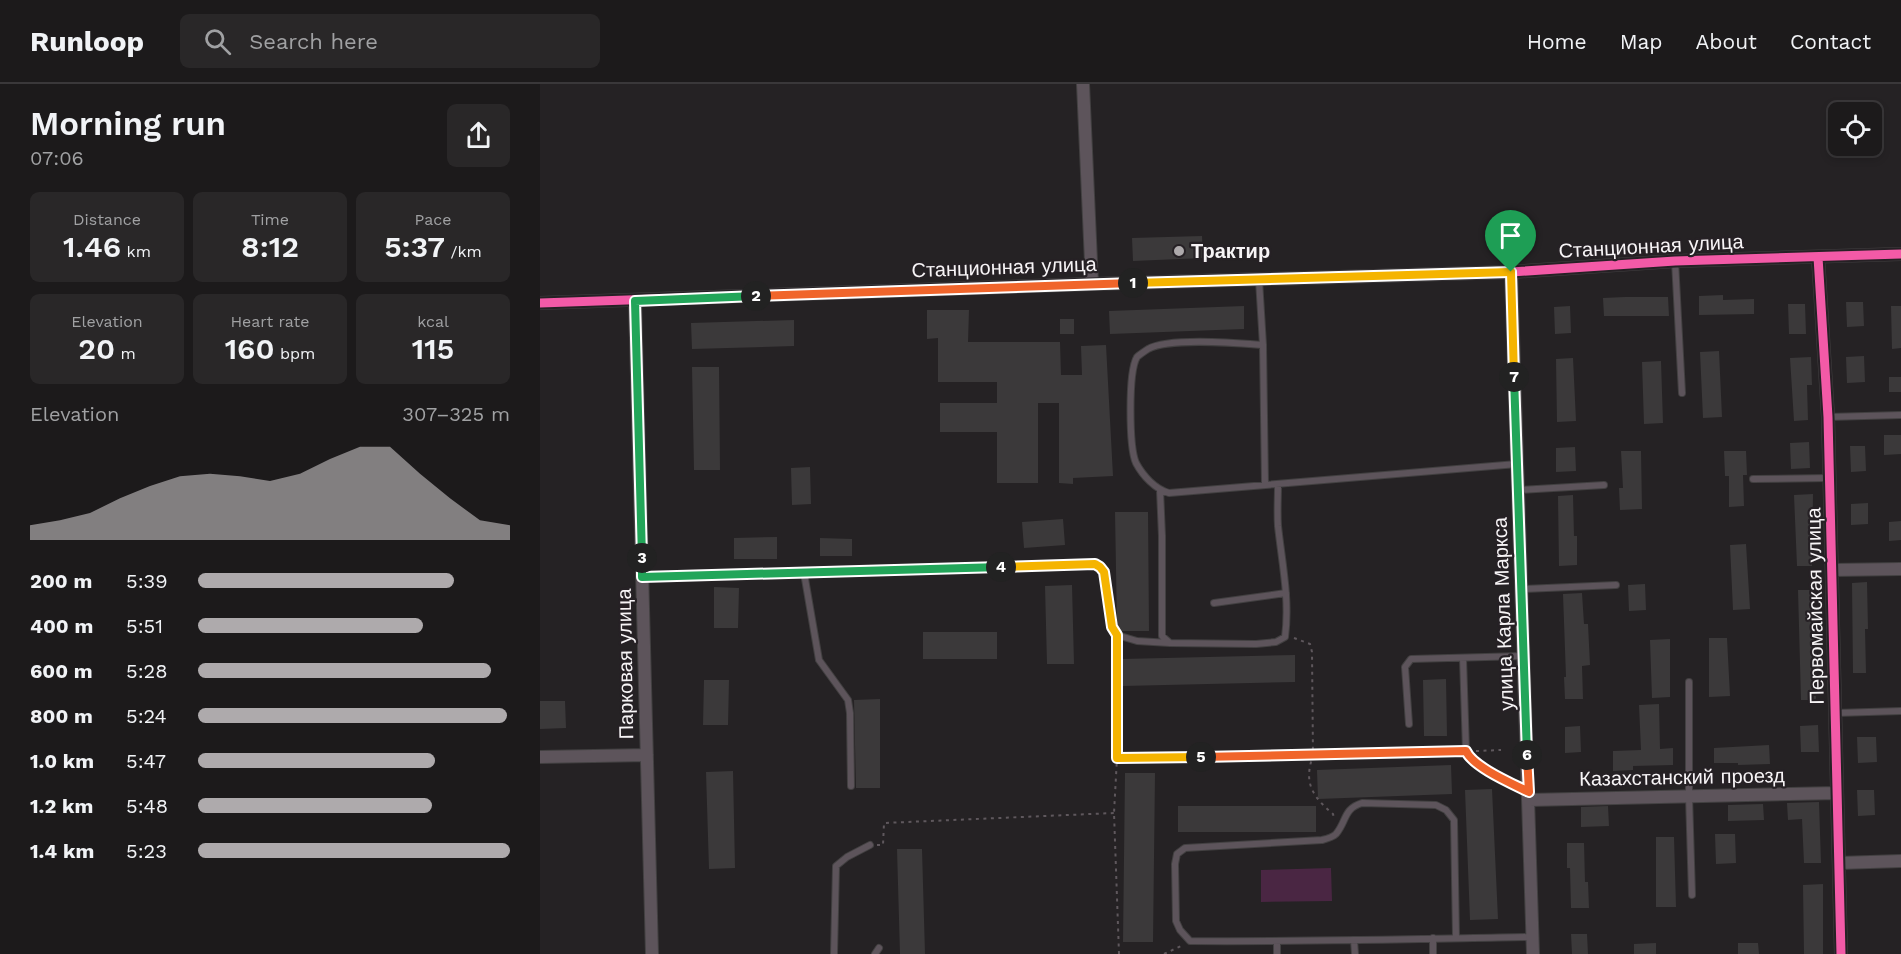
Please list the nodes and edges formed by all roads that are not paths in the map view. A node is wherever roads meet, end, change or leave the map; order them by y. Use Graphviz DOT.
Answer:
graph roads {
  1 [pos="1083,84"];
  2 [pos="1901,254"];
  3 [pos="1818,257"];
  4 [pos="1675,261"];
  5 [pos="1511,272"];
  6 [pos="1259,279"];
  7 [pos="1092,284"];
  8 [pos="635,301"];
  9 [pos="540,303"];
  10 [pos="1263,345"];
  11 [pos="1682,393"];
  12 [pos="1901,415"];
  13 [pos="1828,417"];
  14 [pos="1517,464"];
  15 [pos="1830,478"];
  16 [pos="1753,479"];
  17 [pos="1278,484"];
  18 [pos="1264,485"];
  19 [pos="1604,485"];
  20 [pos="1160,490"];
  21 [pos="1518,490"];
  22 [pos="1901,569"];
  23 [pos="1832,570"];
  24 [pos="804,573"];
  25 [pos="642,577"];
  26 [pos="1616,585"];
  27 [pos="1522,589"];
  28 [pos="1286,593"];
  29 [pos="1214,603"];
  30 [pos="1170,643"];
  31 [pos="1524,656"];
  32 [pos="1463,658"];
  33 [pos="1689,682"];
  34 [pos="1901,711"];
  35 [pos="1835,713"];
  36 [pos="1409,724"];
  37 [pos="647,756"];
  38 [pos="540,758"];
  39 [pos="851,786"];
  40 [pos="1836,793"];
  41 [pos="1529,796"];
  42 [pos="1689,796"];
  43 [pos="870,845"];
  44 [pos="1901,861"];
  45 [pos="1839,863"];
  46 [pos="1692,895"];
  47 [pos="1532,937"];
  48 [pos="1456,938"];
  49 [pos="1433,939"];
  50 [pos="1354,940"];
  51 [pos="1277,941"];
  52 [pos="652,954"];
  53 [pos="834,954"];
  54 [pos="1277,954"];
  55 [pos="1354,954"];
  56 [pos="1433,954"];
  57 [pos="1533,954"];
  58 [pos="1841,954"];
  1 -- 7 [label="street"];
  2 -- 3 [label="street, Станционная улица"];
  3 -- 4 [label="street, Станционная улица"];
  3 -- 13 [label="street, Первомайская улица"];
  4 -- 5 [label="street, Станционная улица"];
  4 -- 11 [label="lane"];
  5 -- 6 [label="street, Станционная улица"];
  5 -- 14 [label="street, улица Карла Маркса"];
  6 -- 7 [label="street, Станционная улица"];
  6 -- 10 [label="lane"];
  7 -- 8 [label="street, Станционная улица"];
  8 -- 9 [label="street, Станционная улица"];
  8 -- 25 [label="street, Парковая улица"];
  10 -- 18 [label="lane"];
  10 -- 20 [label="lane"];
  12 -- 13 [label="lane"];
  13 -- 15 [label="street, Первомайская улица"];
  14 -- 17 [label="lane"];
  14 -- 21 [label="street, улица Карла Маркса"];
  15 -- 16 [label="lane"];
  15 -- 23 [label="street, Первомайская улица"];
  17 -- 18 [label="lane"];
  17 -- 28 [label="lane"];
  18 -- 20 [label="lane"];
  19 -- 21 [label="lane"];
  20 -- 30 [label="lane"];
  21 -- 27 [label="street, улица Карла Маркса"];
  22 -- 23 [label="street"];
  23 -- 35 [label="street, Первомайская улица"];
  24 -- 25 [label="lane"];
  24 -- 30 [label="lane"];
  24 -- 39 [label="lane"];
  25 -- 37 [label="street, Парковая улица"];
  26 -- 27 [label="lane"];
  27 -- 31 [label="street, улица Карла Маркса"];
  28 -- 29 [label="lane"];
  28 -- 30 [label="lane"];
  31 -- 32 [label="lane"];
  31 -- 41 [label="street, улица Карла Маркса"];
  32 -- 36 [label="lane"];
  32 -- 41 [label="lane"];
  33 -- 42 [label="lane"];
  34 -- 35 [label="lane"];
  35 -- 40 [label="street, Первомайская улица"];
  37 -- 38 [label="street"];
  37 -- 52 [label="street, Парковая улица"];
  40 -- 42 [label="street, Казахстанский проезд"];
  40 -- 45 [label="street, Первомайская улица"];
  41 -- 42 [label="street, Казахстанский проезд"];
  41 -- 47 [label="street, улица Карла Маркса"];
  42 -- 46 [label="lane"];
  43 -- 53 [label="lane"];
  44 -- 45 [label="street"];
  45 -- 58 [label="street, Первомайская улица"];
  47 -- 48 [label="lane"];
  47 -- 57 [label="street, улица Карла Маркса"];
  48 -- 49 [label="lane"];
  48 -- 51 [label="lane"];
  49 -- 50 [label="lane"];
  49 -- 56 [label="lane"];
  50 -- 51 [label="lane"];
  50 -- 55 [label="lane"];
  51 -- 54 [label="lane"];
}
